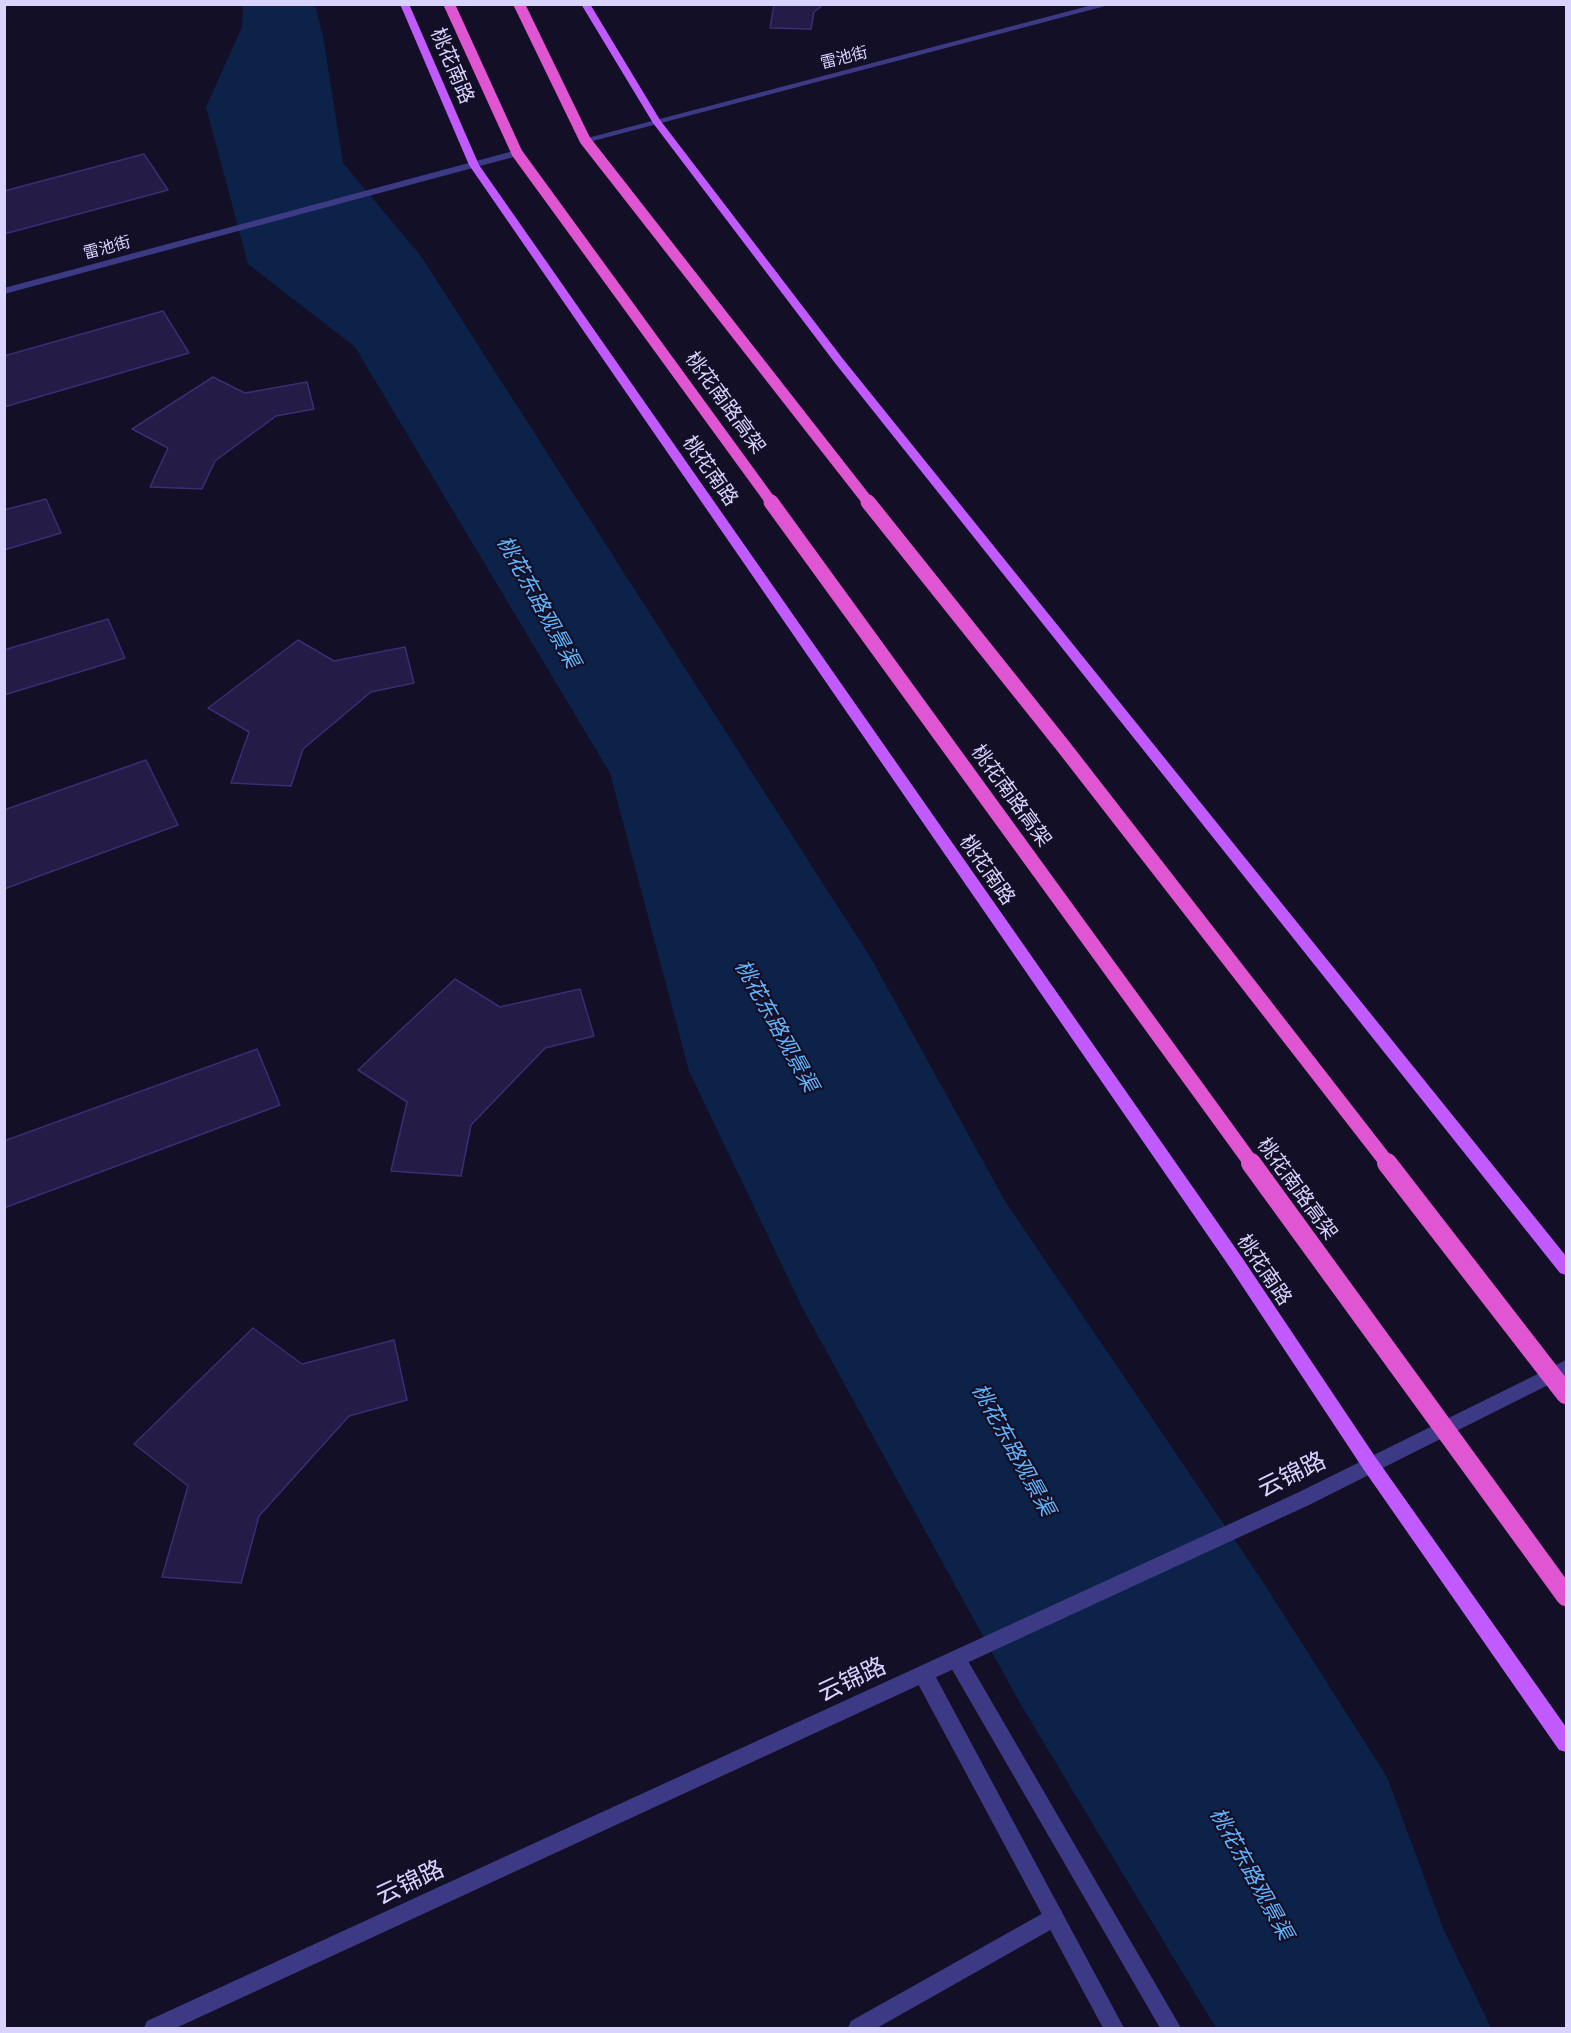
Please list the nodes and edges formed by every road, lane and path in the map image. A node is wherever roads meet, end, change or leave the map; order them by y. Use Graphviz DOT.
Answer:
graph roads {
  1 [pos="404,4"];
  2 [pos="449,4"];
  3 [pos="519,4"];
  4 [pos="585,4"];
  5 [pos="1109,4"];
  6 [pos="656,122"];
  7 [pos="585,140"];
  8 [pos="517,153"];
  9 [pos="474,165"];
  10 [pos="4,291"];
  11 [pos="1566,1268"];
  12 [pos="1566,1368"];
  13 [pos="1566,1394"];
  14 [pos="1370,1464"];
  15 [pos="1566,1596"];
  16 [pos="957,1660"];
  17 [pos="924,1675"];
  18 [pos="1566,1743"];
  19 [pos="1054,1917"];
  20 [pos="154,2028"];
  21 [pos="858,2028"];
  22 [pos="1114,2028"];
  23 [pos="1171,2028"];
  1 -- 9 [label="main road, 桃花南路"];
  2 -- 8 [label="highway, 桃花南路高架, bridge"];
  3 -- 7 [label="highway, bridge"];
  4 -- 6 [label="main road"];
  5 -- 6 [label="street, 雷池街"];
  6 -- 7 [label="street, 雷池街"];
  6 -- 11 [label="main road"];
  7 -- 13 [label="highway, bridge"];
  8 -- 9 [label="street, 雷池街"];
  8 -- 15 [label="highway, 桃花南路高架, bridge"];
  9 -- 10 [label="street, 雷池街"];
  9 -- 14 [label="main road, 桃花南路"];
  12 -- 14 [label="street, 云锦路"];
  14 -- 16 [label="street, 云锦路"];
  14 -- 18 [label="main road, 桃花南路"];
  16 -- 17 [label="street, 云锦路"];
  16 -- 23 [label="street"];
  17 -- 19 [label="street"];
  17 -- 20 [label="street, 云锦路"];
  19 -- 21 [label="street"];
  19 -- 22 [label="street"];
}
